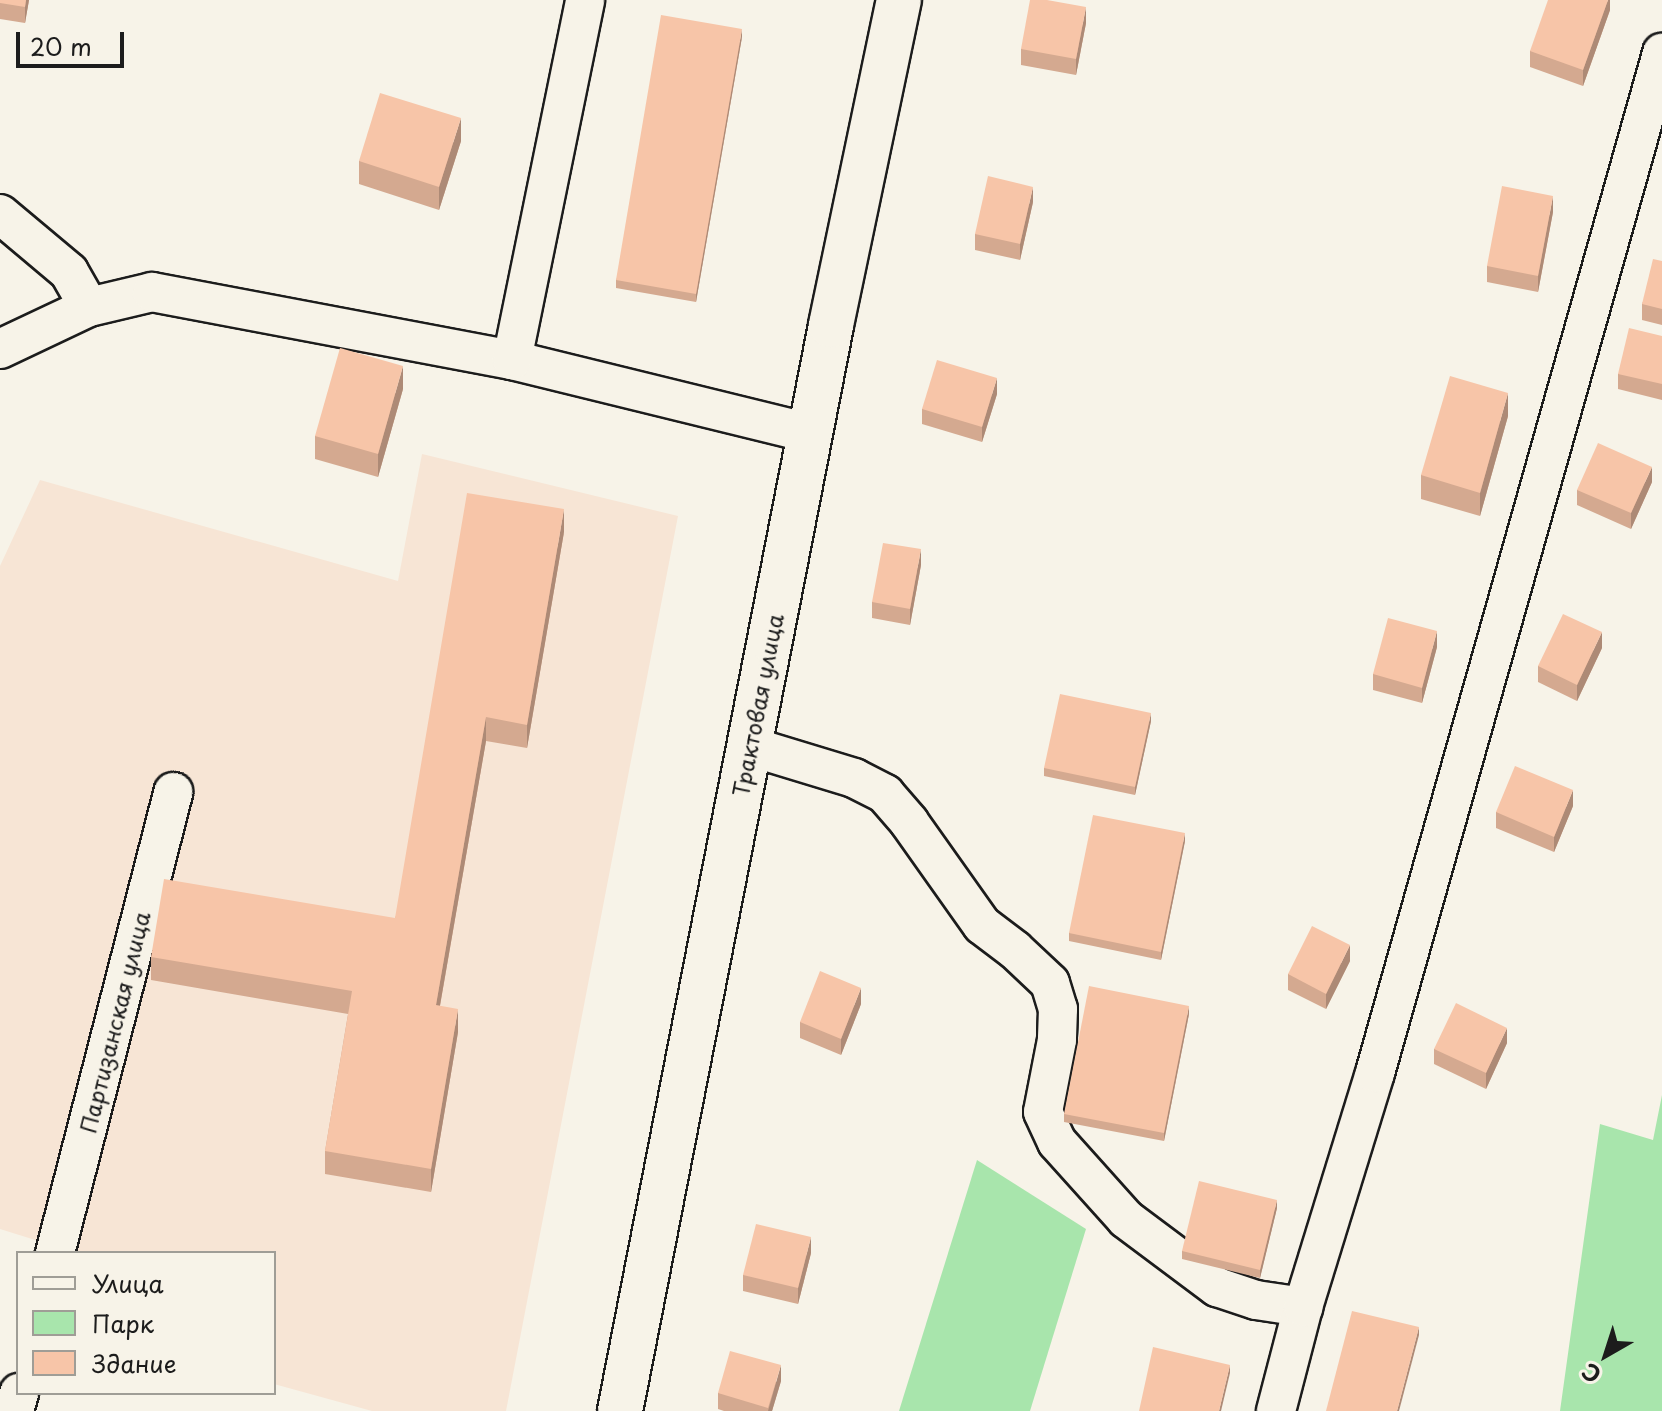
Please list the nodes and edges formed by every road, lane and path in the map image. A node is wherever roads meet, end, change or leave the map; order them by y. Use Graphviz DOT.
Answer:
graph roads {
  1 [pos="585,0"];
  2 [pos="899,0"];
  3 [pos="1662,53"];
  4 [pos="0,214"];
  5 [pos="89,307"];
  6 [pos="0,349"];
  7 [pos="512,360"];
  8 [pos="810,433"];
  9 [pos="749,746"];
  10 [pos="173,792"];
  11 [pos="56,1251"];
  12 [pos="1303,1307"];
  13 [pos="620,1411"];
  14 [pos="1276,1411"];
  1 -- 7 [label="street"];
  2 -- 8 [label="highway, Трактовая улица"];
  3 -- 12 [label="street"];
  4 -- 5 [label="street"];
  5 -- 6 [label="street"];
  5 -- 7 [label="street"];
  7 -- 8 [label="street"];
  8 -- 9 [label="highway, Трактовая улица"];
  9 -- 12 [label="street"];
  9 -- 13 [label="highway, Трактовая улица"];
  10 -- 11 [label="street, Партизанская улица"];
  12 -- 14 [label="street"];
}
